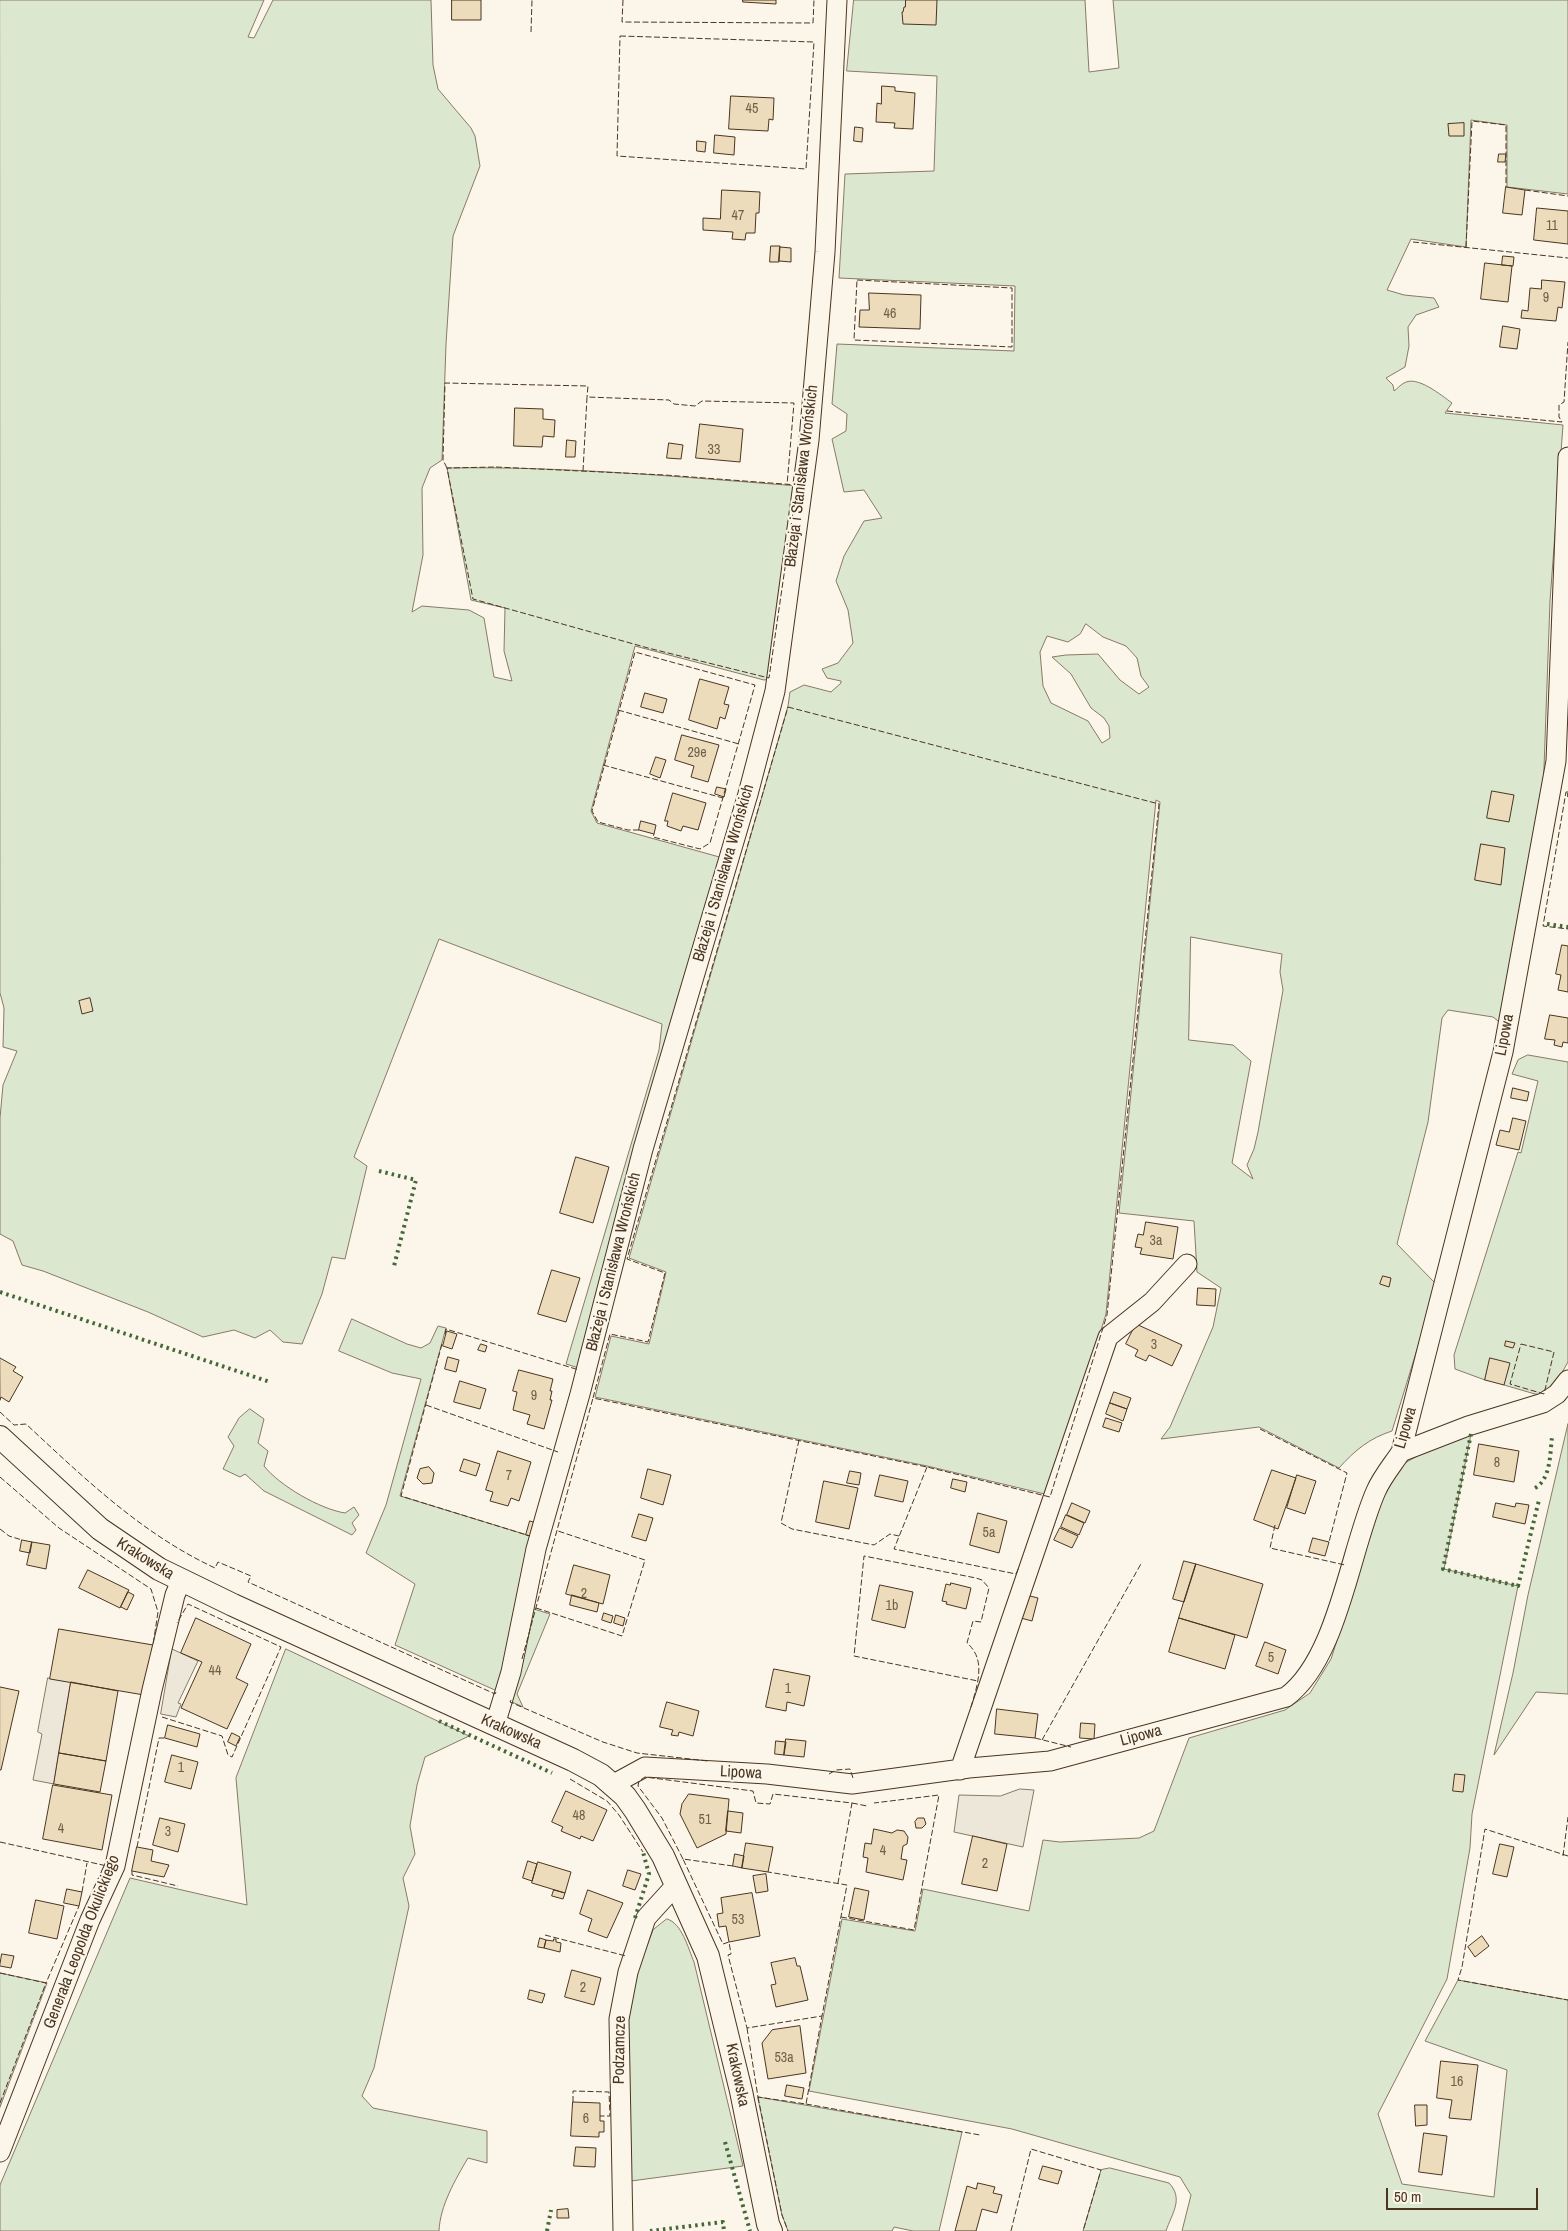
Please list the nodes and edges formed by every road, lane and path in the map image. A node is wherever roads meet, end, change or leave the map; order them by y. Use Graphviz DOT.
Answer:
graph roads {
  1 [pos="837,0"];
  2 [pos="1568,457"];
  3 [pos="1187,1264"];
  4 [pos="1568,1380"];
  5 [pos="0,1437"];
  6 [pos="1401,1452"];
  7 [pos="181,1581"];
  8 [pos="495,1725"];
  9 [pos="960,1770"];
  10 [pos="612,1785"];
  11 [pos="676,1885"];
  12 [pos="0,2152"];
  13 [pos="622,2231"];
  14 [pos="771,2231"];
  1 -- 8 [label="street, Błażeja i Stanisława Wrońskich"];
  2 -- 6 [label="street, Lipowa"];
  3 -- 9 [label="street"];
  4 -- 6 [label="street"];
  5 -- 7 [label="street, Krakowska"];
  6 -- 9 [label="street, Lipowa"];
  7 -- 8 [label="street, Krakowska"];
  7 -- 12 [label="street, Generała Leopolda Okulickiego"];
  8 -- 10 [label="street, Krakowska"];
  9 -- 10 [label="street, Lipowa"];
  10 -- 11 [label="street, Krakowska"];
  11 -- 13 [label="street, Podzamcze"];
  11 -- 14 [label="street, Krakowska"];
}
